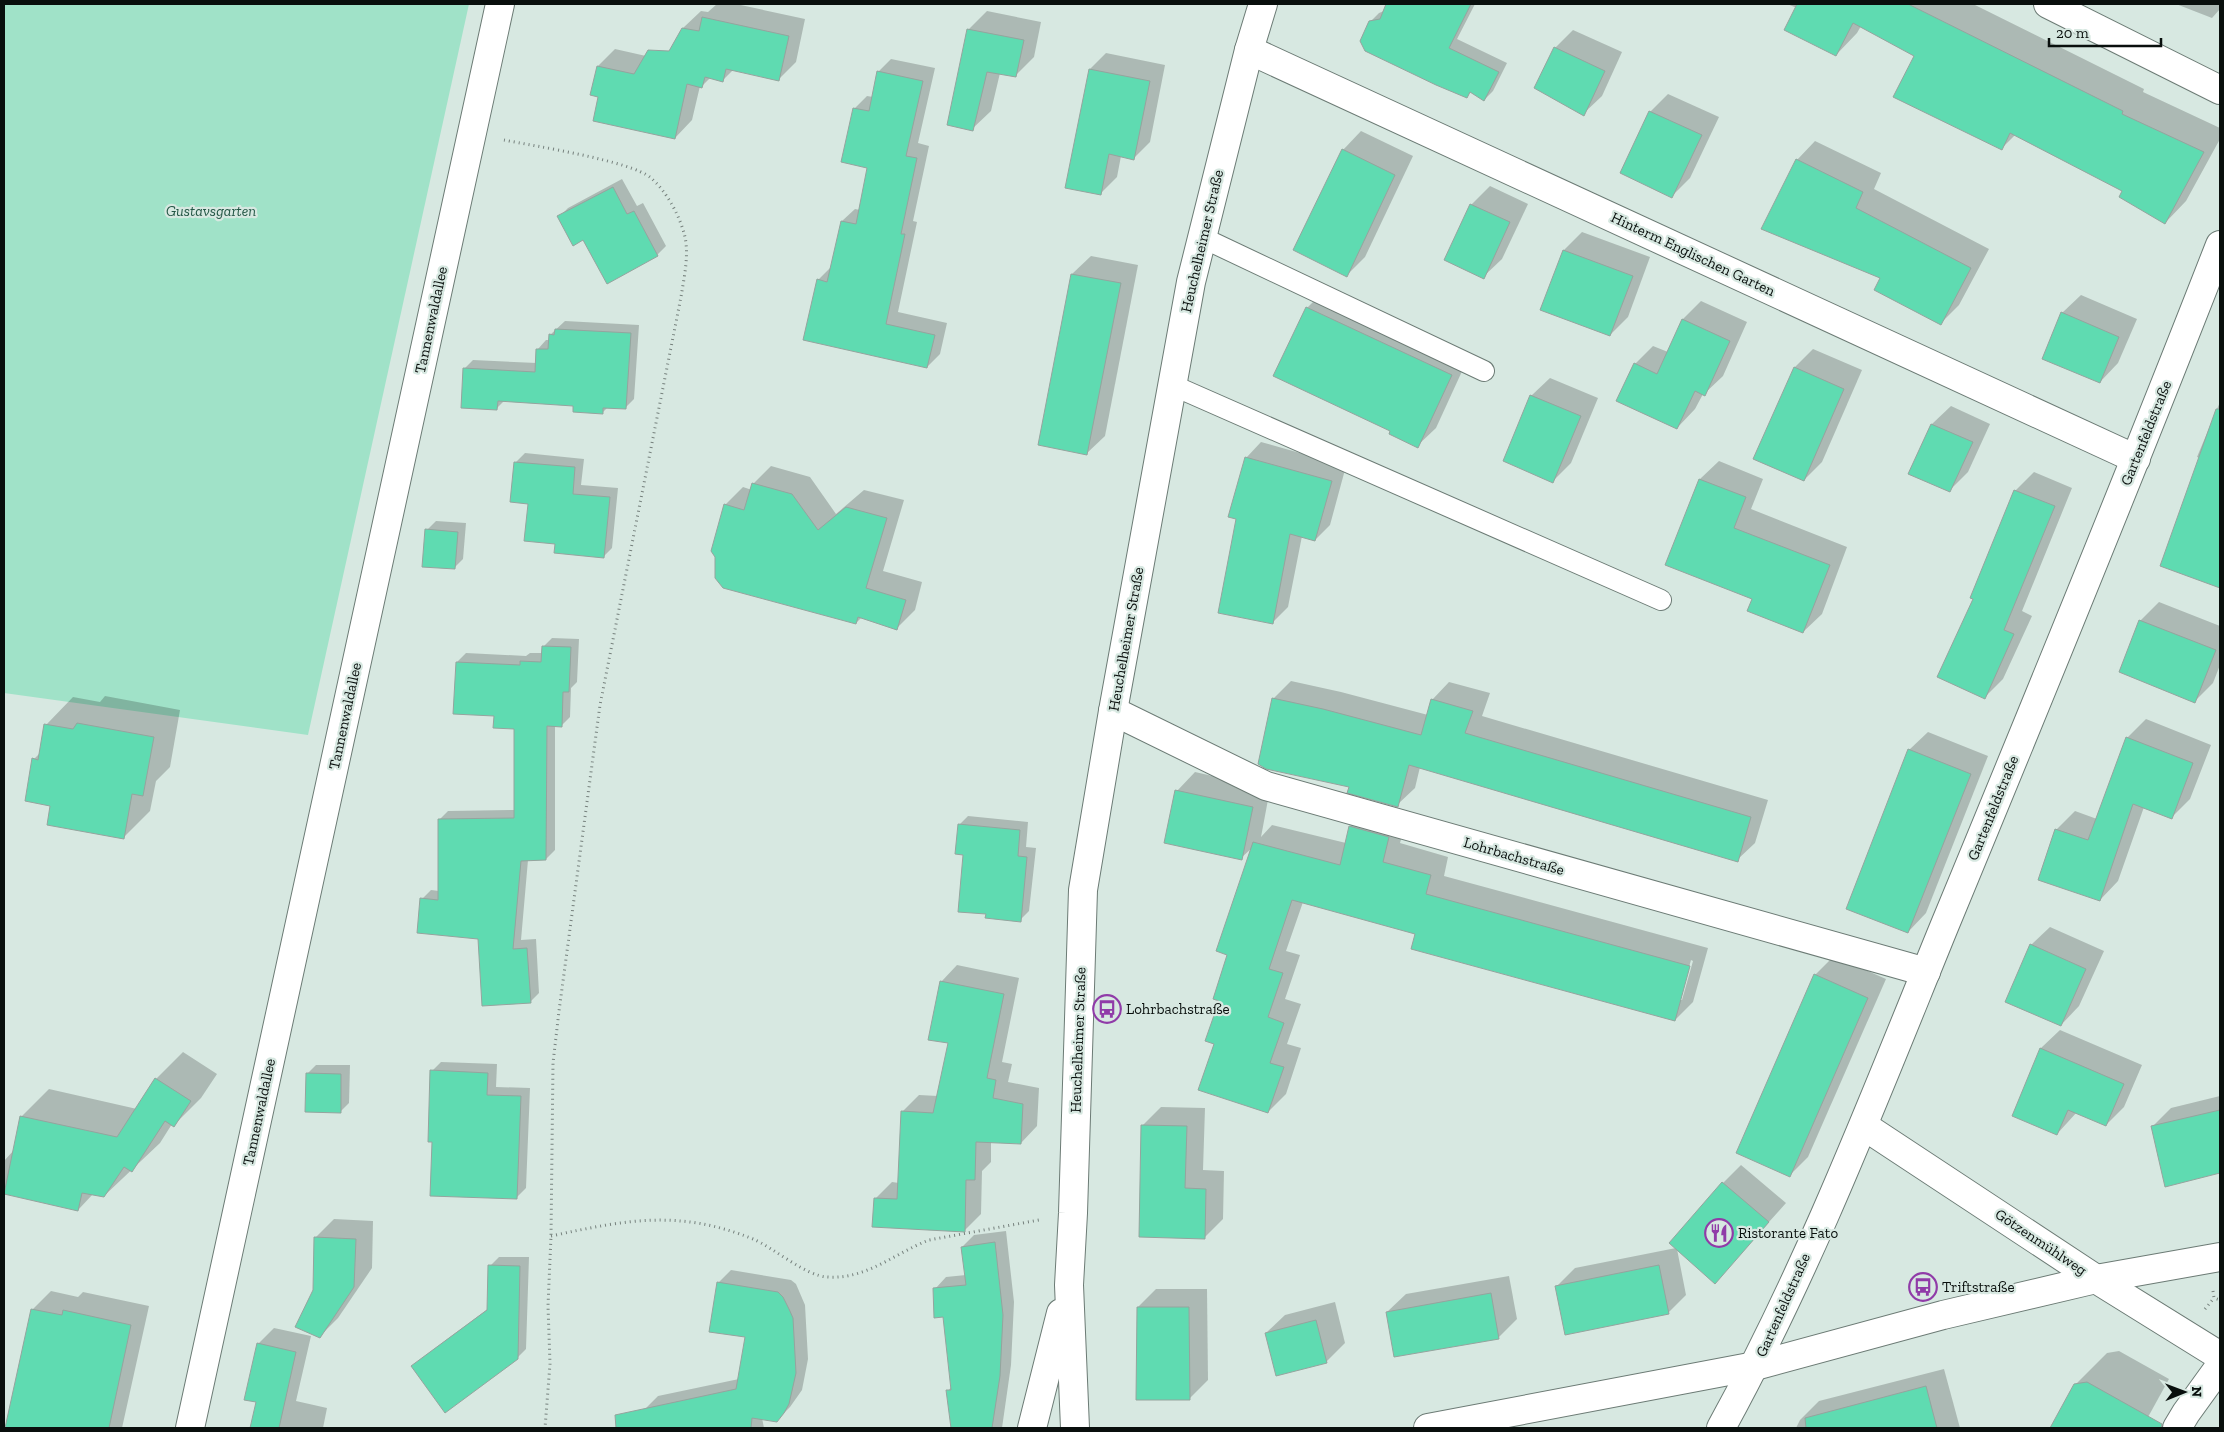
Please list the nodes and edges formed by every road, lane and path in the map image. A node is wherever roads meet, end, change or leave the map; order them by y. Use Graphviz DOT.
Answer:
graph roads {
  1 [pos="500,4"];
  2 [pos="1263,4"];
  3 [pos="2048,4"];
  4 [pos="1249,50"];
  5 [pos="2220,90"];
  6 [pos="471,133"];
  7 [pos="1201,237"];
  8 [pos="2220,245"];
  9 [pos="1484,371"];
  10 [pos="1172,385"];
  11 [pos="2136,459"];
  12 [pos="1661,600"];
  13 [pos="1113,712"];
  14 [pos="1926,972"];
  15 [pos="1864,1126"];
  16 [pos="1073,1213"];
  17 [pos="551,1236"];
  18 [pos="2220,1257"];
  19 [pos="2096,1279"];
  20 [pos="1069,1285"];
  21 [pos="2220,1356"];
  22 [pos="1755,1366"];
  23 [pos="2220,1366"];
  24 [pos="190,1428"];
  25 [pos="546,1428"];
  26 [pos="1032,1428"];
  27 [pos="1075,1428"];
  28 [pos="1428,1428"];
  29 [pos="1721,1428"];
  30 [pos="2177,1428"];
  1 -- 6 [label="street, Tannenwaldallee"];
  2 -- 4 [label="street, Heuchelheimer Straße"];
  3 -- 5 [label="street"];
  4 -- 7 [label="street, Heuchelheimer Straße"];
  4 -- 11 [label="street, Hinterm Englischen Garten"];
  6 -- 17 [label="path"];
  6 -- 24 [label="street, Tannenwaldallee"];
  7 -- 9 [label="lane"];
  7 -- 10 [label="street, Heuchelheimer Straße"];
  8 -- 11 [label="street, Gartenfeldstraße"];
  10 -- 12 [label="lane"];
  10 -- 13 [label="street, Heuchelheimer Straße"];
  11 -- 14 [label="street, Gartenfeldstraße"];
  13 -- 14 [label="street, Lohrbachstraße"];
  13 -- 16 [label="street, Heuchelheimer Straße"];
  14 -- 15 [label="street, Gartenfeldstraße"];
  15 -- 19 [label="street, Götzenmühlweg"];
  15 -- 22 [label="street, Gartenfeldstraße"];
  16 -- 17 [label="path"];
  16 -- 20 [label="street, Heuchelheimer Straße"];
  17 -- 25 [label="path"];
  18 -- 19 [label="street"];
  19 -- 21 [label="street, Götzenmühlweg"];
  19 -- 22 [label="street"];
  20 -- 26 [label="street, Heuchelheimer Straße"];
  20 -- 27 [label="street, Heuchelheimer Straße"];
  22 -- 28 [label="street"];
  22 -- 29 [label="street, Gartenfeldstraße"];
  23 -- 30 [label="street"];
}
